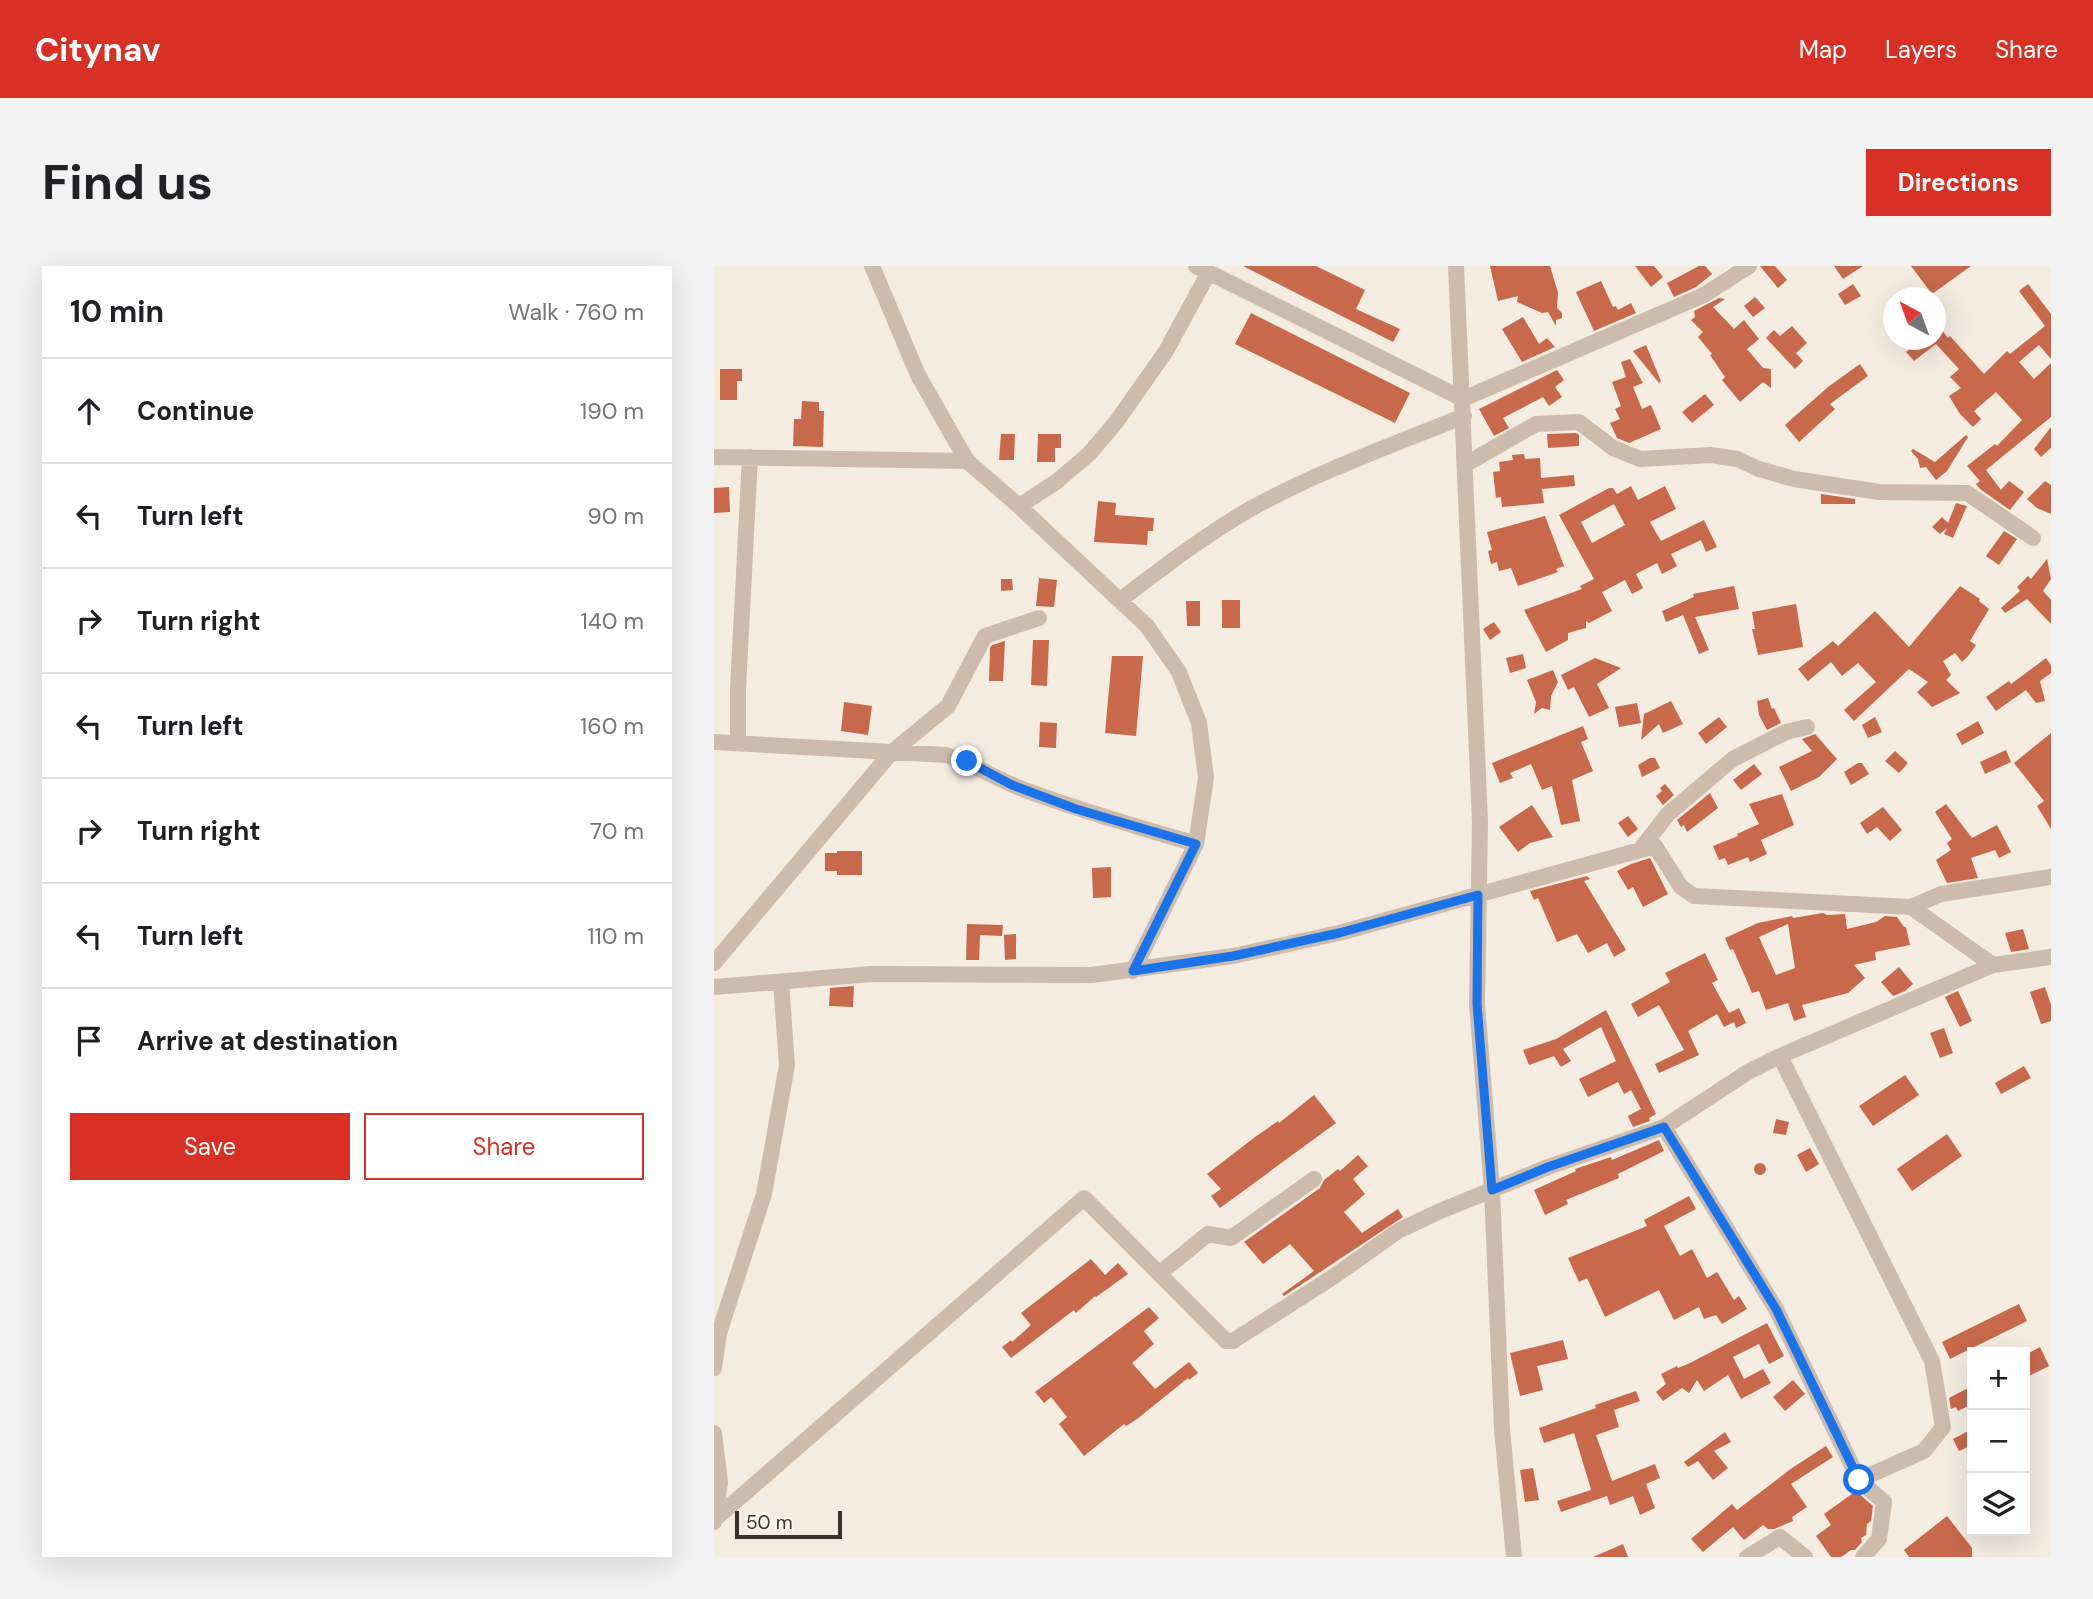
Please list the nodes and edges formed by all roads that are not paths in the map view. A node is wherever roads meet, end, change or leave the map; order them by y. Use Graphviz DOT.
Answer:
graph roads {
  1 [pos="872,266"];
  2 [pos="1456,266"];
  3 [pos="1749,266"];
  4 [pos="1202,269"];
  5 [pos="1463,407"];
  6 [pos="714,457"];
  7 [pos="750,457"];
  8 [pos="967,461"];
  9 [pos="1466,464"];
  10 [pos="1019,506"];
  11 [pos="2033,538"];
  12 [pos="1119,600"];
  13 [pos="1039,618"];
  14 [pos="1807,727"];
  15 [pos="714,742"];
  16 [pos="738,743"];
  17 [pos="891,753"];
  18 [pos="1196,844"];
  19 [pos="1640,850"];
  20 [pos="2051,877"];
  21 [pos="1478,895"];
  22 [pos="1911,907"];
  23 [pos="2051,957"];
  24 [pos="714,963"];
  25 [pos="1993,965"];
  26 [pos="1133,971"];
  27 [pos="781,982"];
  28 [pos="714,987"];
  29 [pos="1780,1056"];
  30 [pos="1664,1127"];
  31 [pos="1314,1179"];
  32 [pos="1492,1190"];
  33 [pos="1159,1275"];
  34 [pos="714,1368"];
  35 [pos="714,1433"];
  36 [pos="1859,1480"];
  37 [pos="715,1521"];
  38 [pos="1514,1557"];
  39 [pos="1747,1557"];
  40 [pos="1805,1557"];
  41 [pos="1863,1557"];
  1 -- 8 [label="street"];
  2 -- 5 [label="street"];
  3 -- 5 [label="street"];
  4 -- 5 [label="street"];
  4 -- 10 [label="street"];
  5 -- 9 [label="street"];
  5 -- 12 [label="street"];
  6 -- 7 [label="street"];
  7 -- 8 [label="street"];
  7 -- 16 [label="street"];
  8 -- 10 [label="street"];
  9 -- 11 [label="street"];
  9 -- 21 [label="street"];
  10 -- 12 [label="street"];
  12 -- 18 [label="street"];
  13 -- 17 [label="street"];
  14 -- 19 [label="street"];
  15 -- 16 [label="street"];
  16 -- 17 [label="street"];
  17 -- 18 [label="street"];
  17 -- 24 [label="street"];
  18 -- 26 [label="street"];
  19 -- 21 [label="street"];
  19 -- 22 [label="street"];
  20 -- 22 [label="street"];
  21 -- 26 [label="street"];
  21 -- 32 [label="street"];
  22 -- 25 [label="street"];
  23 -- 25 [label="street"];
  25 -- 29 [label="street"];
  26 -- 27 [label="street"];
  27 -- 28 [label="street"];
  27 -- 34 [label="street"];
  29 -- 30 [label="street"];
  29 -- 36 [label="street"];
  30 -- 32 [label="street"];
  30 -- 36 [label="street"];
  31 -- 33 [label="street"];
  32 -- 33 [label="street"];
  32 -- 38 [label="street"];
  33 -- 37 [label="street"];
  35 -- 37 [label="street"];
  36 -- 41 [label="street"];
  39 -- 40 [label="street"];
}
